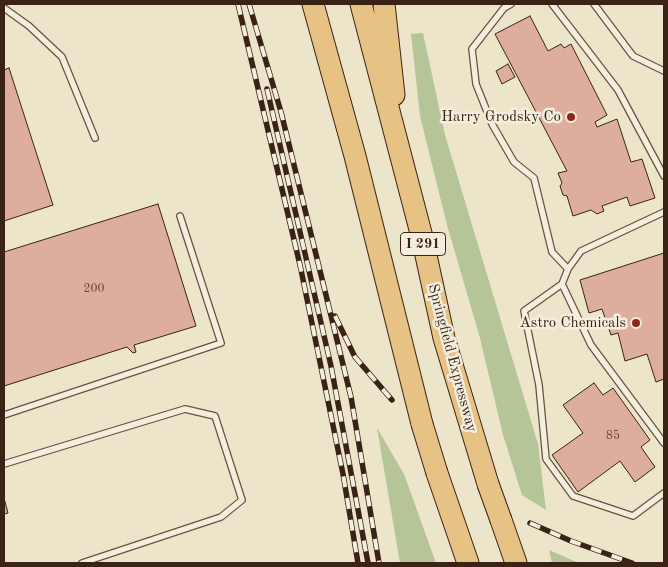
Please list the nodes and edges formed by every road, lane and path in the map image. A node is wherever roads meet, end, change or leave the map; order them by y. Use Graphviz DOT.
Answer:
graph roads {
  1 [pos="313,4"];
  2 [pos="361,4"];
  3 [pos="384,4"];
  4 [pos="511,4"];
  5 [pos="552,4"];
  6 [pos="594,4"];
  7 [pos="4,8"];
  8 [pos="664,71"];
  9 [pos="95,138"];
  10 [pos="401,162"];
  11 [pos="664,176"];
  12 [pos="664,212"];
  13 [pos="180,216"];
  14 [pos="568,269"];
  15 [pos="562,284"];
  16 [pos="4,415"];
  17 [pos="664,443"];
  18 [pos="4,464"];
  19 [pos="664,493"];
  20 [pos="82,563"];
  21 [pos="468,563"];
  22 [pos="516,563"];
  1 -- 21 [label="highway, I 291, bridge"];
  2 -- 10 [label="highway, Springfield Expressway / I 291"];
  3 -- 10 [label="highway"];
  4 -- 14 [label="lane"];
  5 -- 11 [label="lane"];
  6 -- 8 [label="lane"];
  7 -- 9 [label="lane"];
  10 -- 22 [label="highway, Springfield Expressway / I 291, bridge"];
  12 -- 14 [label="lane"];
  13 -- 16 [label="lane"];
  14 -- 15 [label="lane"];
  15 -- 17 [label="lane"];
  15 -- 19 [label="lane"];
  18 -- 20 [label="lane"];
}
